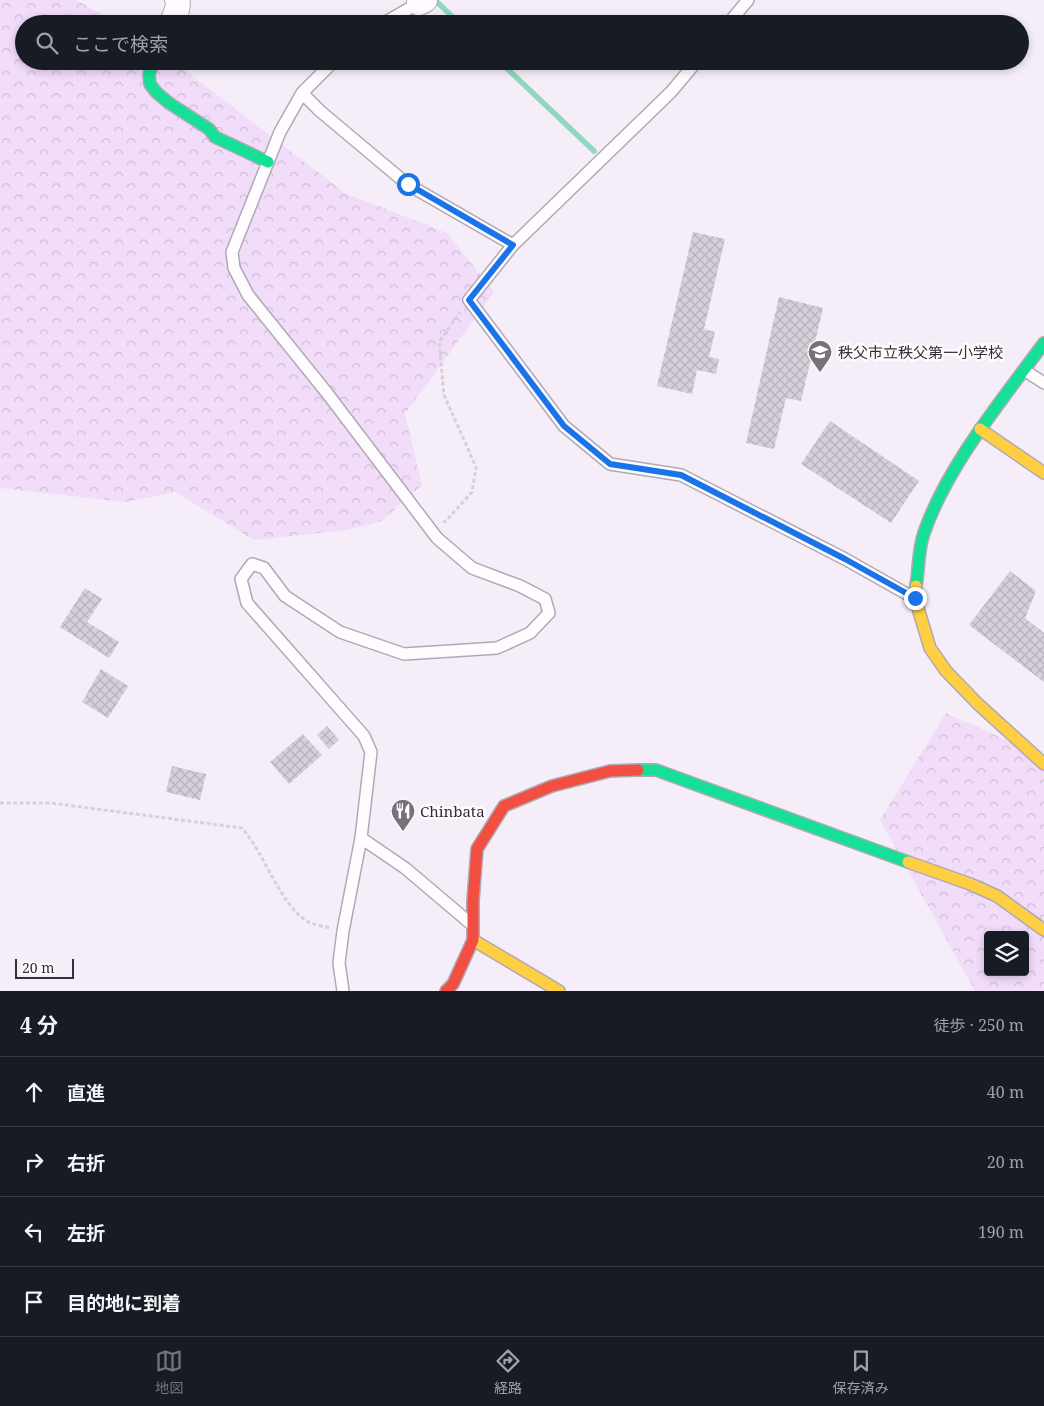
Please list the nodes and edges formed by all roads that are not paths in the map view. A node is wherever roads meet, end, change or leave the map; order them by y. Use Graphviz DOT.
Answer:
graph roads {
  1 [pos="177,0"];
  2 [pos="748,0"];
  3 [pos="422,1"];
  4 [pos="175,15"];
  5 [pos="398,15"];
  6 [pos="736,15"];
  7 [pos="150,70"];
  8 [pos="325,70"];
  9 [pos="689,70"];
  10 [pos="302,93"];
  11 [pos="268,162"];
  12 [pos="513,245"];
  13 [pos="1044,343"];
  14 [pos="1024,370"];
  15 [pos="1044,383"];
  16 [pos="980,429"];
  17 [pos="1044,473"];
  18 [pos="915,598"];
  19 [pos="1044,764"];
  20 [pos="361,838"];
  21 [pos="473,926"];
  22 [pos="1044,930"];
  23 [pos="473,940"];
  24 [pos="343,991"];
  25 [pos="446,991"];
  26 [pos="559,991"];
  1 -- 4 [label="street"];
  2 -- 6 [label="lane"];
  3 -- 5 [label="lane"];
  7 -- 11 [label="street"];
  8 -- 10 [label="lane"];
  9 -- 12 [label="lane"];
  10 -- 11 [label="lane"];
  10 -- 12 [label="lane"];
  11 -- 20 [label="lane"];
  12 -- 18 [label="lane"];
  13 -- 14 [label="street"];
  14 -- 15 [label="lane"];
  14 -- 16 [label="street"];
  16 -- 17 [label="street"];
  16 -- 18 [label="street"];
  18 -- 19 [label="street"];
  20 -- 21 [label="lane"];
  20 -- 24 [label="lane"];
  21 -- 22 [label="street"];
  21 -- 23 [label="street"];
  23 -- 25 [label="street"];
  23 -- 26 [label="street"];
}
